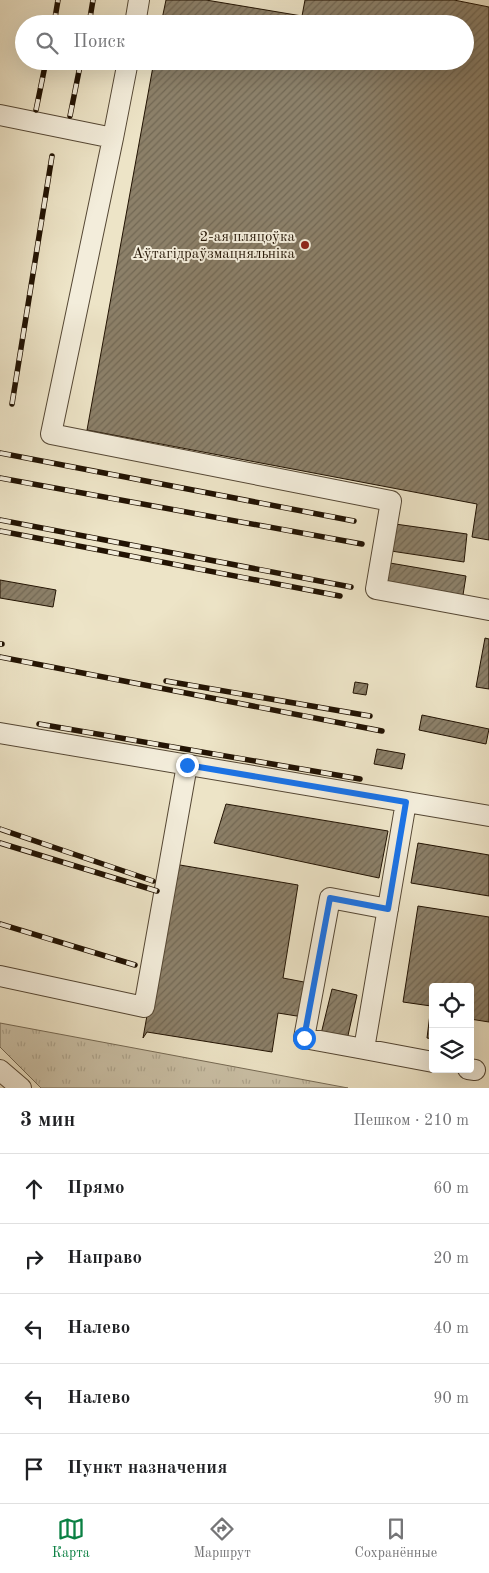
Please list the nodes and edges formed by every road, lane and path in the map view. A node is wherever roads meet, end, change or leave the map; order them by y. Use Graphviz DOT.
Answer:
graph roads {
  1 [pos="139,0"];
  2 [pos="136,15"];
  3 [pos="126,70"];
  4 [pos="0,115"];
  5 [pos="113,138"];
  6 [pos="489,610"];
  7 [pos="0,733"];
  8 [pos="187,765"];
  9 [pos="406,802"];
  10 [pos="489,816"];
  11 [pos="388,909"];
  12 [pos="0,976"];
  13 [pos="364,1049"];
  14 [pos="429,1061"];
  15 [pos="0,1070"];
  16 [pos="21,1088"];
  1 -- 2 [label="lane"];
  3 -- 5 [label="lane"];
  4 -- 5 [label="lane"];
  5 -- 6 [label="lane"];
  7 -- 8 [label="lane"];
  8 -- 9 [label="lane"];
  8 -- 12 [label="lane"];
  9 -- 10 [label="lane"];
  9 -- 11 [label="lane"];
  11 -- 13 [label="lane"];
  11 -- 13 [label="lane"];
  13 -- 14 [label="lane"];
  15 -- 16 [label="lane"];
}
